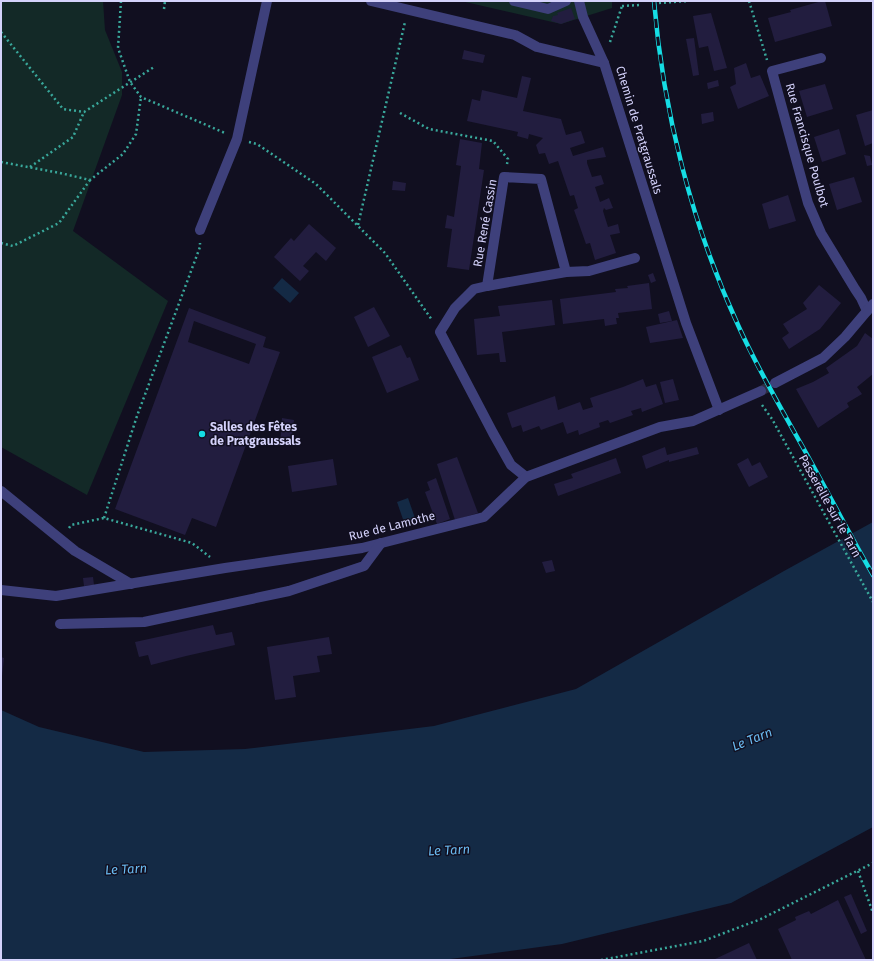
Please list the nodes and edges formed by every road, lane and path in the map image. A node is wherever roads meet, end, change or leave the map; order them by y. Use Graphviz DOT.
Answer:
graph roads {
  1 [pos="121,1"];
  2 [pos="165,1"];
  3 [pos="267,1"];
  4 [pos="371,1"];
  5 [pos="514,1"];
  6 [pos="566,1"];
  7 [pos="579,1"];
  8 [pos="688,1"];
  9 [pos="749,1"];
  10 [pos="620,2"];
  11 [pos="659,3"];
  12 [pos="640,5"];
  13 [pos="622,6"];
  14 [pos="164,9"];
  15 [pos="407,9"];
  16 [pos="1,32"];
  17 [pos="821,58"];
  18 [pos="604,63"];
  19 [pos="154,67"];
  20 [pos="772,71"];
  21 [pos="130,82"];
  22 [pos="141,97"];
  23 [pos="84,112"];
  24 [pos="400,113"];
  25 [pos="238,139"];
  26 [pos="1,162"];
  27 [pos="29,167"];
  28 [pos="504,177"];
  29 [pos="90,180"];
  30 [pos="358,226"];
  31 [pos="200,230"];
  32 [pos="1,243"];
  33 [pos="635,258"];
  34 [pos="566,272"];
  35 [pos="487,286"];
  36 [pos="870,308"];
  37 [pos="440,332"];
  38 [pos="775,383"];
  39 [pos="761,391"];
  40 [pos="719,410"];
  41 [pos="772,419"];
  42 [pos="526,477"];
  43 [pos="1,492"];
  44 [pos="104,518"];
  45 [pos="59,539"];
  46 [pos="192,543"];
  47 [pos="380,543"];
  48 [pos="131,584"];
  49 [pos="1,590"];
  50 [pos="873,602"];
  51 [pos="60,624"];
  52 [pos="873,863"];
  53 [pos="858,871"];
  54 [pos="873,913"];
  55 [pos="601,960"];
  1 -- 21 [label="path"];
  2 -- 14 [label="path"];
  3 -- 25 [label="street"];
  4 -- 15 [label="street, Chemin de Pratgraussals"];
  5 -- 6 [label="street"];
  7 -- 18 [label="street"];
  8 -- 11 [label="path"];
  9 -- 20 [label="path"];
  10 -- 13 [label="path"];
  12 -- 13 [label="path"];
  13 -- 18 [label="path"];
  15 -- 18 [label="street, Chemin de Pratgraussals"];
  15 -- 30 [label="path"];
  16 -- 23 [label="path"];
  17 -- 20 [label="street, Rue Francisque Poulbot"];
  18 -- 40 [label="street, Chemin de Pratgraussals"];
  19 -- 21 [label="path"];
  20 -- 36 [label="street, Rue Francisque Poulbot"];
  21 -- 22 [label="path"];
  21 -- 23 [label="path"];
  22 -- 25 [label="path"];
  22 -- 29 [label="path"];
  23 -- 27 [label="path"];
  24 -- 28 [label="path"];
  25 -- 30 [label="path"];
  25 -- 31 [label="street"];
  26 -- 27 [label="path"];
  27 -- 29 [label="path"];
  28 -- 34 [label="street, Rue René Cassin"];
  28 -- 35 [label="street, Rue René Cassin"];
  29 -- 32 [label="path"];
  30 -- 37 [label="path"];
  31 -- 44 [label="path"];
  33 -- 34 [label="street, Rue René Cassin"];
  34 -- 35 [label="street, Rue René Cassin"];
  35 -- 37 [label="street, Rue René Cassin"];
  36 -- 38 [label="street"];
  37 -- 42 [label="street"];
  39 -- 40 [label="street, Rue de Lamothe"];
  40 -- 42 [label="street, Rue de Lamothe"];
  41 -- 50 [label="path, Passerelle sur le Tarn"];
  42 -- 47 [label="street, Rue de Lamothe"];
  43 -- 45 [label="street"];
  44 -- 45 [label="path"];
  44 -- 46 [label="path"];
  45 -- 48 [label="street"];
  47 -- 48 [label="street, Rue de Lamothe"];
  47 -- 51 [label="street"];
  48 -- 49 [label="street, Rue de Lamothe"];
  52 -- 53 [label="path"];
  53 -- 54 [label="path"];
  53 -- 55 [label="path"];
}
